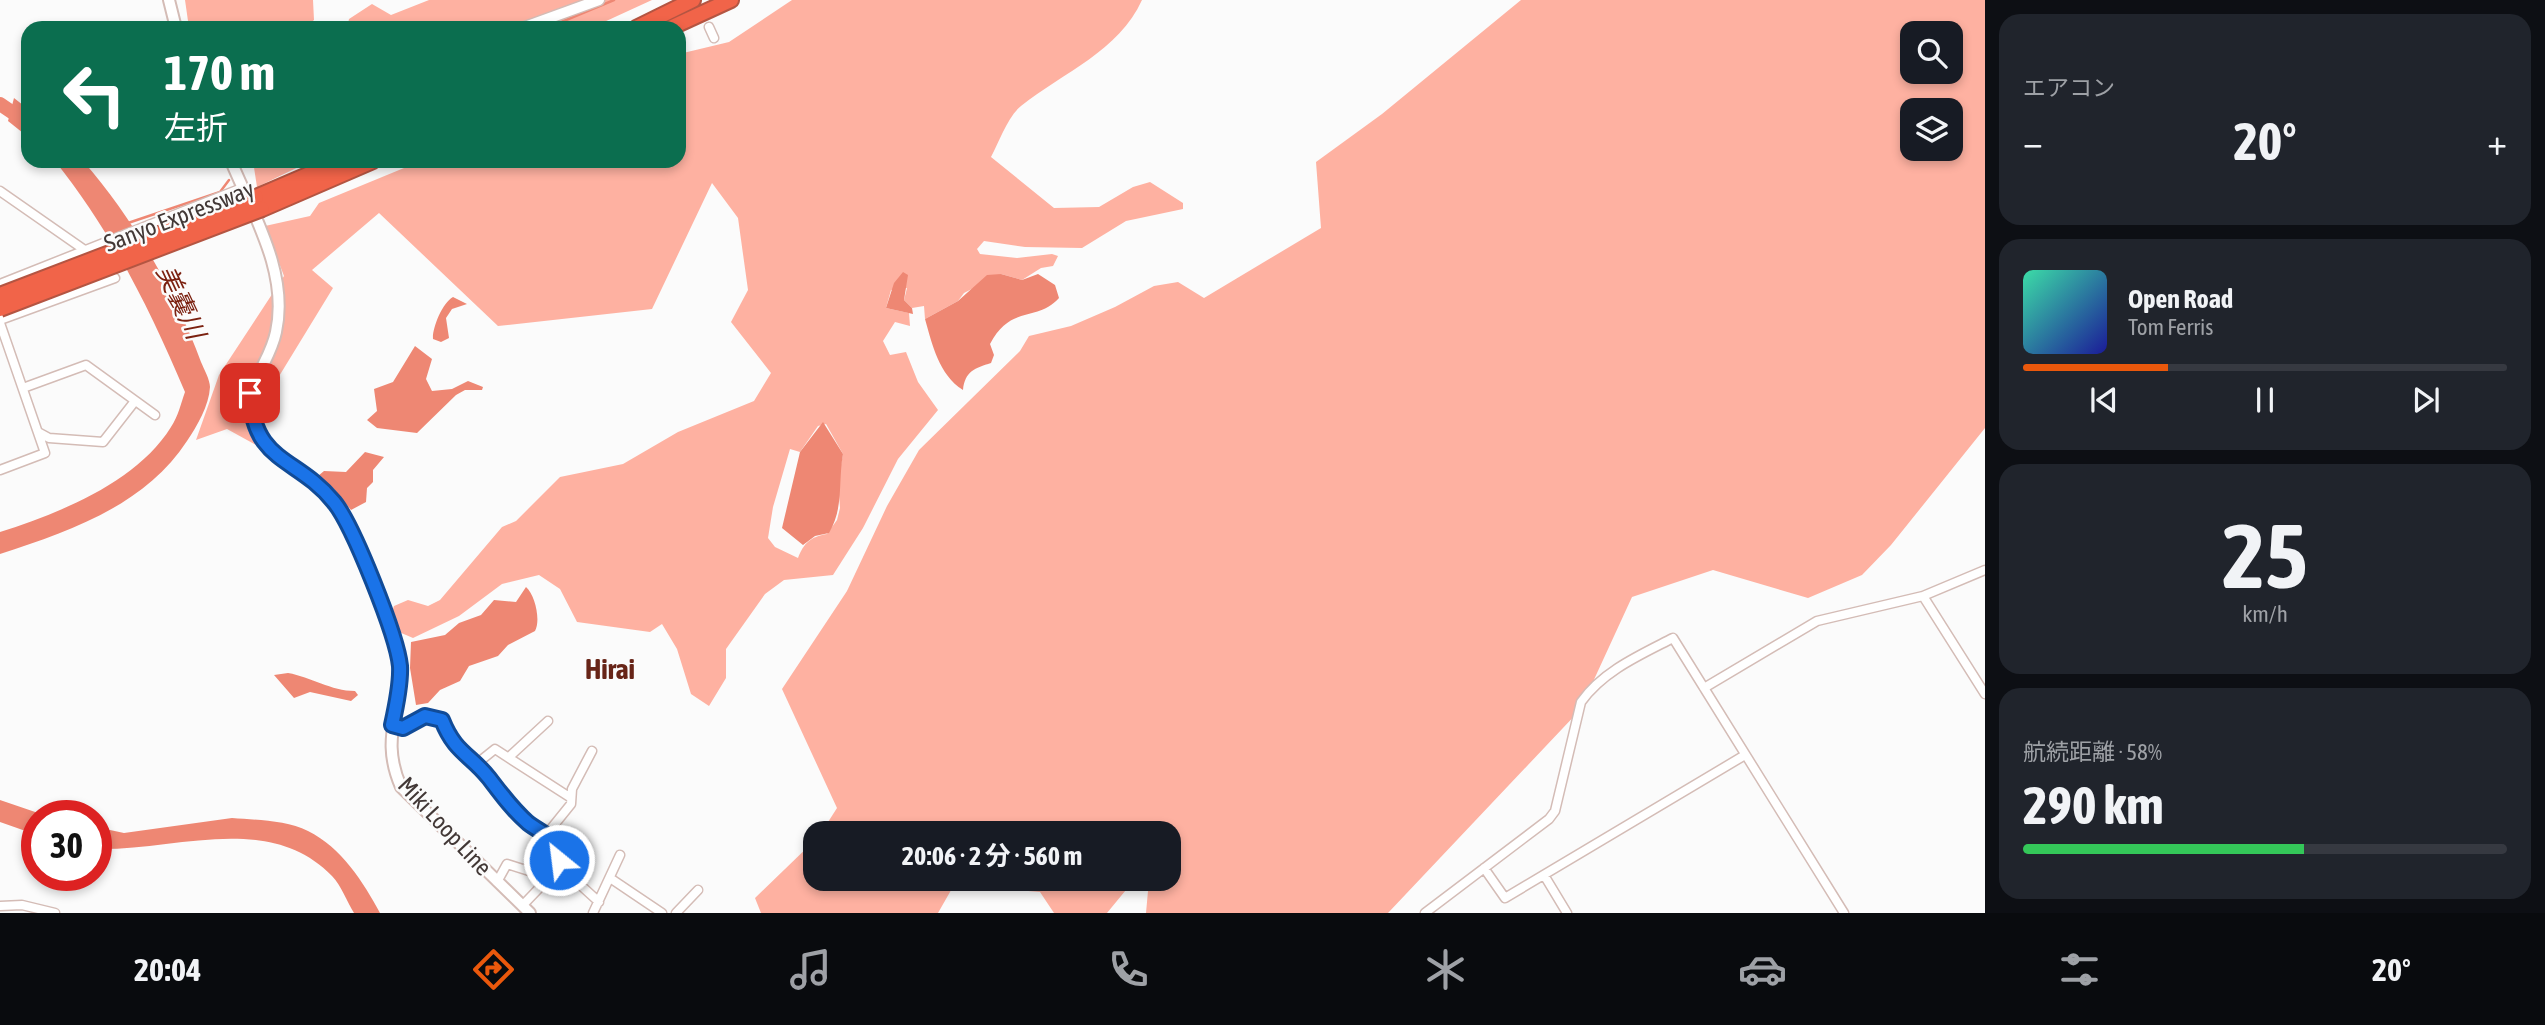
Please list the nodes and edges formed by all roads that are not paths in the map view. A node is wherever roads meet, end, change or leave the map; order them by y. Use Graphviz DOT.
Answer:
graph roads {
  1 [pos="169,0"];
  2 [pos="599,0"];
  3 [pos="694,0"];
  4 [pos="731,0"];
  5 [pos="174,21"];
  6 [pos="541,21"];
  7 [pos="650,21"];
  8 [pos="685,21"];
  9 [pos="709,27"];
  10 [pos="715,38"];
  11 [pos="234,168"];
  12 [pos="326,168"];
  13 [pos="354,168"];
  14 [pos="243,188"];
  15 [pos="0,191"];
  16 [pos="259,203"];
  17 [pos="86,251"];
  18 [pos="115,278"];
  19 [pos="0,284"];
  20 [pos="0,295"];
  21 [pos="0,309"];
  22 [pos="0,321"];
  23 [pos="23,388"];
  24 [pos="135,401"];
  25 [pos="155,415"];
  26 [pos="38,432"];
  27 [pos="0,470"];
  28 [pos="1985,570"];
  29 [pos="1923,596"];
  30 [pos="1704,688"];
  31 [pos="1985,694"];
  32 [pos="548,721"];
  33 [pos="392,725"];
  34 [pos="592,751"];
  35 [pos="1745,755"];
  36 [pos="509,757"];
  37 [pos="475,765"];
  38 [pos="571,798"];
  39 [pos="546,835"];
  40 [pos="620,855"];
  41 [pos="1484,868"];
  42 [pos="550,874"];
  43 [pos="1544,875"];
  44 [pos="610,878"];
  45 [pos="497,882"];
  46 [pos="698,890"];
  47 [pos="599,902"];
  48 [pos="0,906"];
  49 [pos="526,909"];
  50 [pos="55,913"];
  51 [pos="593,913"];
  52 [pos="662,913"];
  53 [pos="676,913"];
  54 [pos="1425,913"];
  55 [pos="1567,913"];
  56 [pos="1844,913"];
  1 -- 5 [label="main road"];
  2 -- 6 [label="street"];
  3 -- 7 [label="highway"];
  4 -- 8 [label="highway"];
  9 -- 10 [label="street"];
  11 -- 14 [label="main road, Miki Loop Line"];
  12 -- 16 [label="highway, Sanyo Expressway"];
  13 -- 16 [label="highway, Sanyo Expressway"];
  14 -- 17 [label="street"];
  14 -- 33 [label="main road, Miki Loop Line"];
  15 -- 17 [label="street"];
  16 -- 20 [label="highway, Sanyo Expressway, bridge"];
  16 -- 21 [label="highway, Sanyo Expressway, bridge"];
  17 -- 19 [label="street"];
  18 -- 22 [label="street"];
  22 -- 23 [label="street"];
  23 -- 24 [label="street"];
  23 -- 26 [label="street"];
  24 -- 25 [label="street"];
  24 -- 26 [label="street"];
  26 -- 27 [label="street"];
  28 -- 29 [label="street"];
  29 -- 30 [label="street"];
  29 -- 31 [label="street"];
  30 -- 35 [label="street"];
  30 -- 41 [label="street"];
  32 -- 36 [label="street"];
  33 -- 37 [label="street"];
  33 -- 45 [label="main road, Miki Loop Line"];
  34 -- 38 [label="street"];
  35 -- 43 [label="street"];
  35 -- 56 [label="street"];
  36 -- 37 [label="street"];
  36 -- 38 [label="street"];
  37 -- 39 [label="street"];
  38 -- 39 [label="street"];
  39 -- 42 [label="street"];
  40 -- 44 [label="street"];
  41 -- 43 [label="street"];
  41 -- 54 [label="street"];
  42 -- 45 [label="street"];
  42 -- 47 [label="street"];
  42 -- 49 [label="street"];
  43 -- 55 [label="street"];
  44 -- 47 [label="street"];
  44 -- 52 [label="street"];
  45 -- 49 [label="main road, Miki Loop Line"];
  46 -- 53 [label="street"];
  47 -- 51 [label="street"];
  48 -- 50 [label="street"];
}
